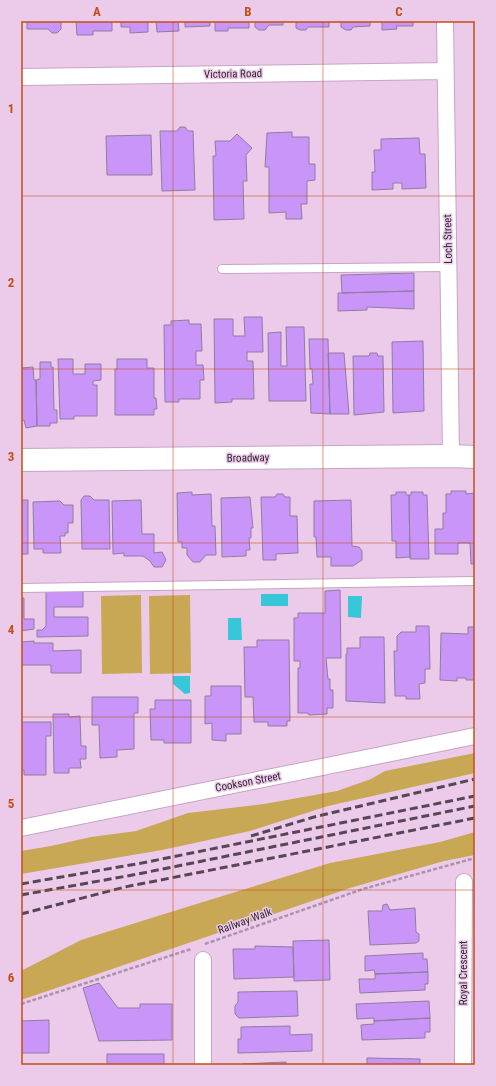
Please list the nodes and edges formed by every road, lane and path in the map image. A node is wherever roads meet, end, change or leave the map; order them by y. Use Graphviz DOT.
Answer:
graph roads {
  1 [pos="444,21"];
  2 [pos="445,71"];
  3 [pos="21,77"];
  4 [pos="448,267"];
  5 [pos="222,269"];
  6 [pos="451,456"];
  7 [pos="475,457"];
  8 [pos="21,460"];
  9 [pos="475,581"];
  10 [pos="21,588"];
  11 [pos="475,736"];
  12 [pos="21,828"];
  13 [pos="475,858"];
  14 [pos="464,882"];
  15 [pos="204,944"];
  16 [pos="200,953"];
  17 [pos="21,1004"];
  18 [pos="203,1065"];
  19 [pos="462,1065"];
  1 -- 2 [label="street, Loch Street"];
  2 -- 3 [label="street, Victoria Road"];
  2 -- 4 [label="street, Loch Street"];
  4 -- 5 [label="lane"];
  4 -- 6 [label="street, Loch Street"];
  6 -- 7 [label="street, Broadway"];
  6 -- 8 [label="street, Broadway"];
  9 -- 10 [label="lane"];
  11 -- 12 [label="street, Cookson Street"];
  13 -- 15 [label="path, Railway Walk"];
  14 -- 19 [label="street, Royal Crescent"];
  16 -- 17 [label="path"];
  16 -- 18 [label="street"];
}
